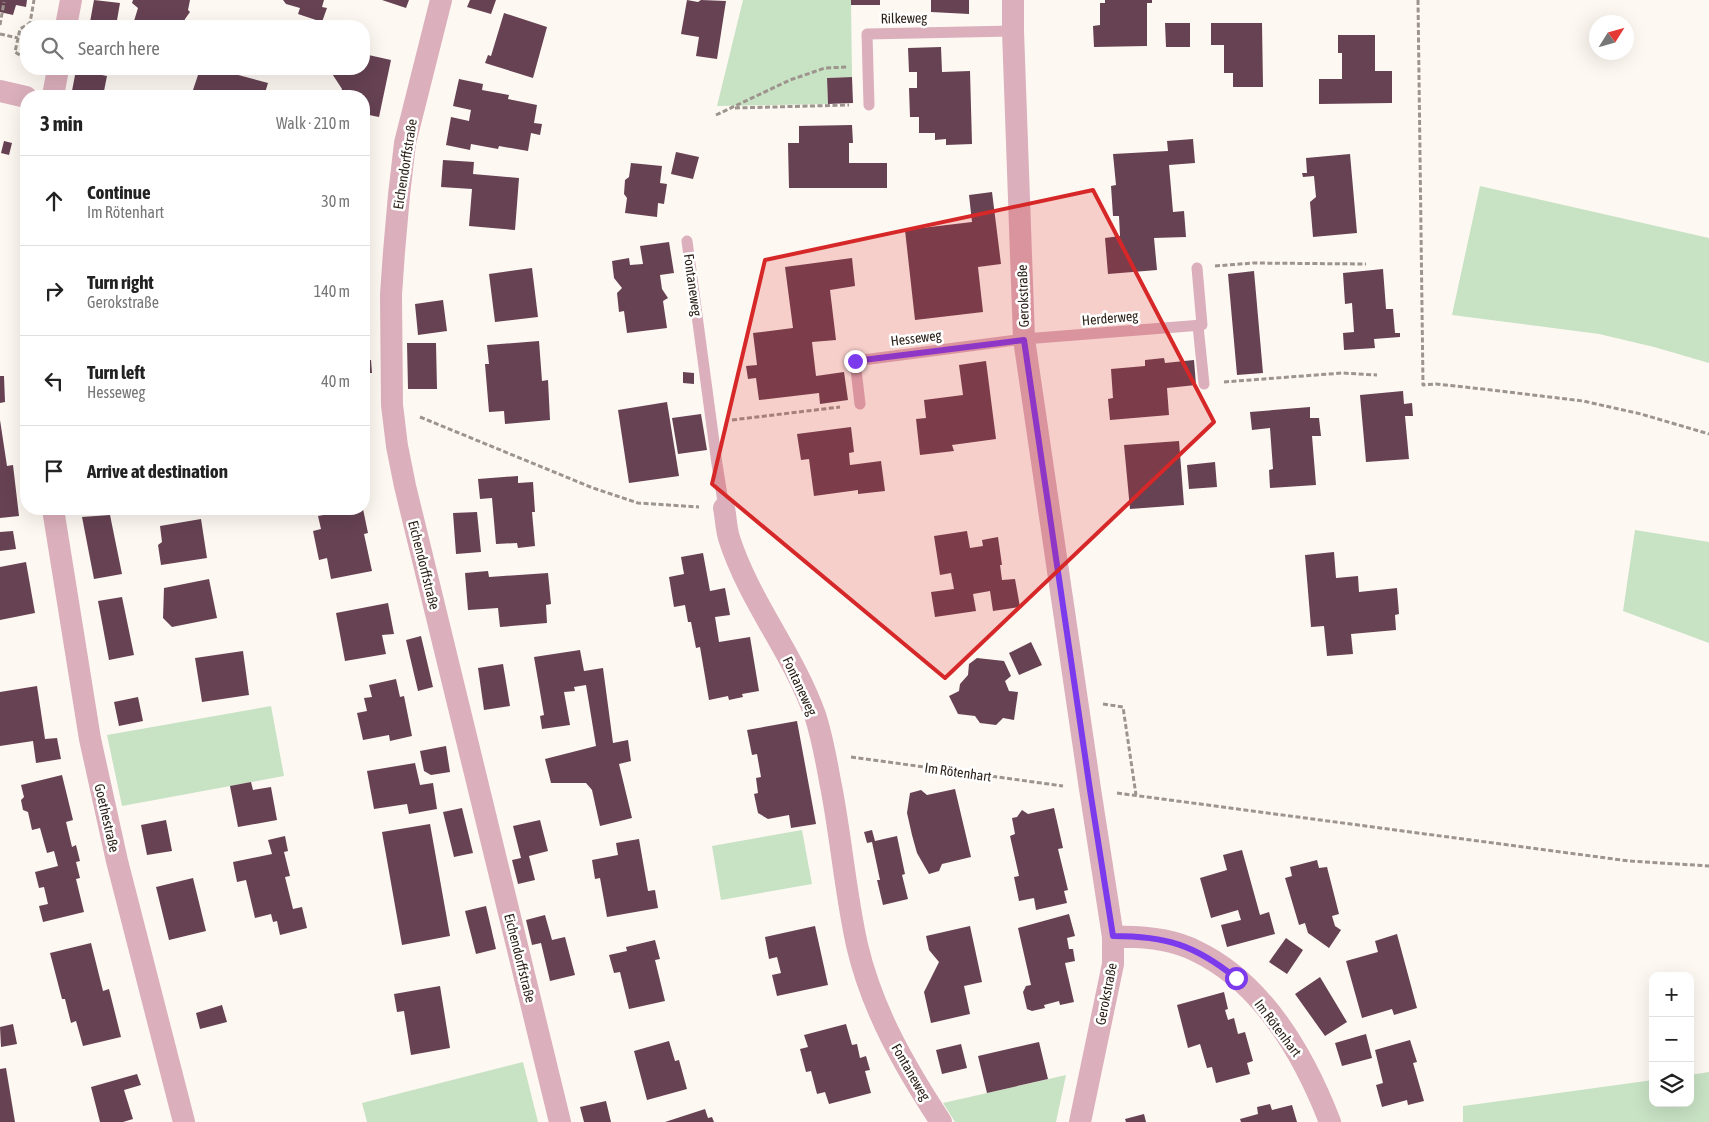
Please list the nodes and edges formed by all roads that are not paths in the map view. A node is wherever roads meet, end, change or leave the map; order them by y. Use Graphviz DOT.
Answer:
graph roads {
  1 [pos="71,0"];
  2 [pos="441,0"];
  3 [pos="1013,0"];
  4 [pos="67,20"];
  5 [pos="1013,32"];
  6 [pos="57,75"];
  7 [pos="54,90"];
  8 [pos="0,91"];
  9 [pos="20,96"];
  10 [pos="869,105"];
  11 [pos="687,241"];
  12 [pos="1197,268"];
  13 [pos="1198,326"];
  14 [pos="1024,340"];
  15 [pos="1204,384"];
  16 [pos="860,404"];
  17 [pos="724,508"];
  18 [pos="54,515"];
  19 [pos="1113,936"];
  20 [pos="184,1122"];
  21 [pos="560,1122"];
  22 [pos="941,1122"];
  23 [pos="1080,1122"];
  24 [pos="1330,1122"];
  1 -- 4 [label="street"];
  2 -- 21 [label="street, Eichendorffstraße"];
  3 -- 5 [label="street, Gerokstraße"];
  5 -- 10 [label="lane, Rilkeweg"];
  5 -- 14 [label="street, Gerokstraße"];
  6 -- 7 [label="street"];
  8 -- 9 [label="street"];
  11 -- 17 [label="lane, Fontaneweg"];
  12 -- 13 [label="lane"];
  13 -- 14 [label="lane, Herderweg"];
  13 -- 15 [label="lane"];
  14 -- 16 [label="lane, Hesseweg"];
  14 -- 19 [label="street, Gerokstraße"];
  17 -- 22 [label="street, Fontaneweg"];
  18 -- 20 [label="street, Goethestraße"];
  19 -- 23 [label="street, Gerokstraße"];
  19 -- 24 [label="street, Im Rötenhart"];
}
